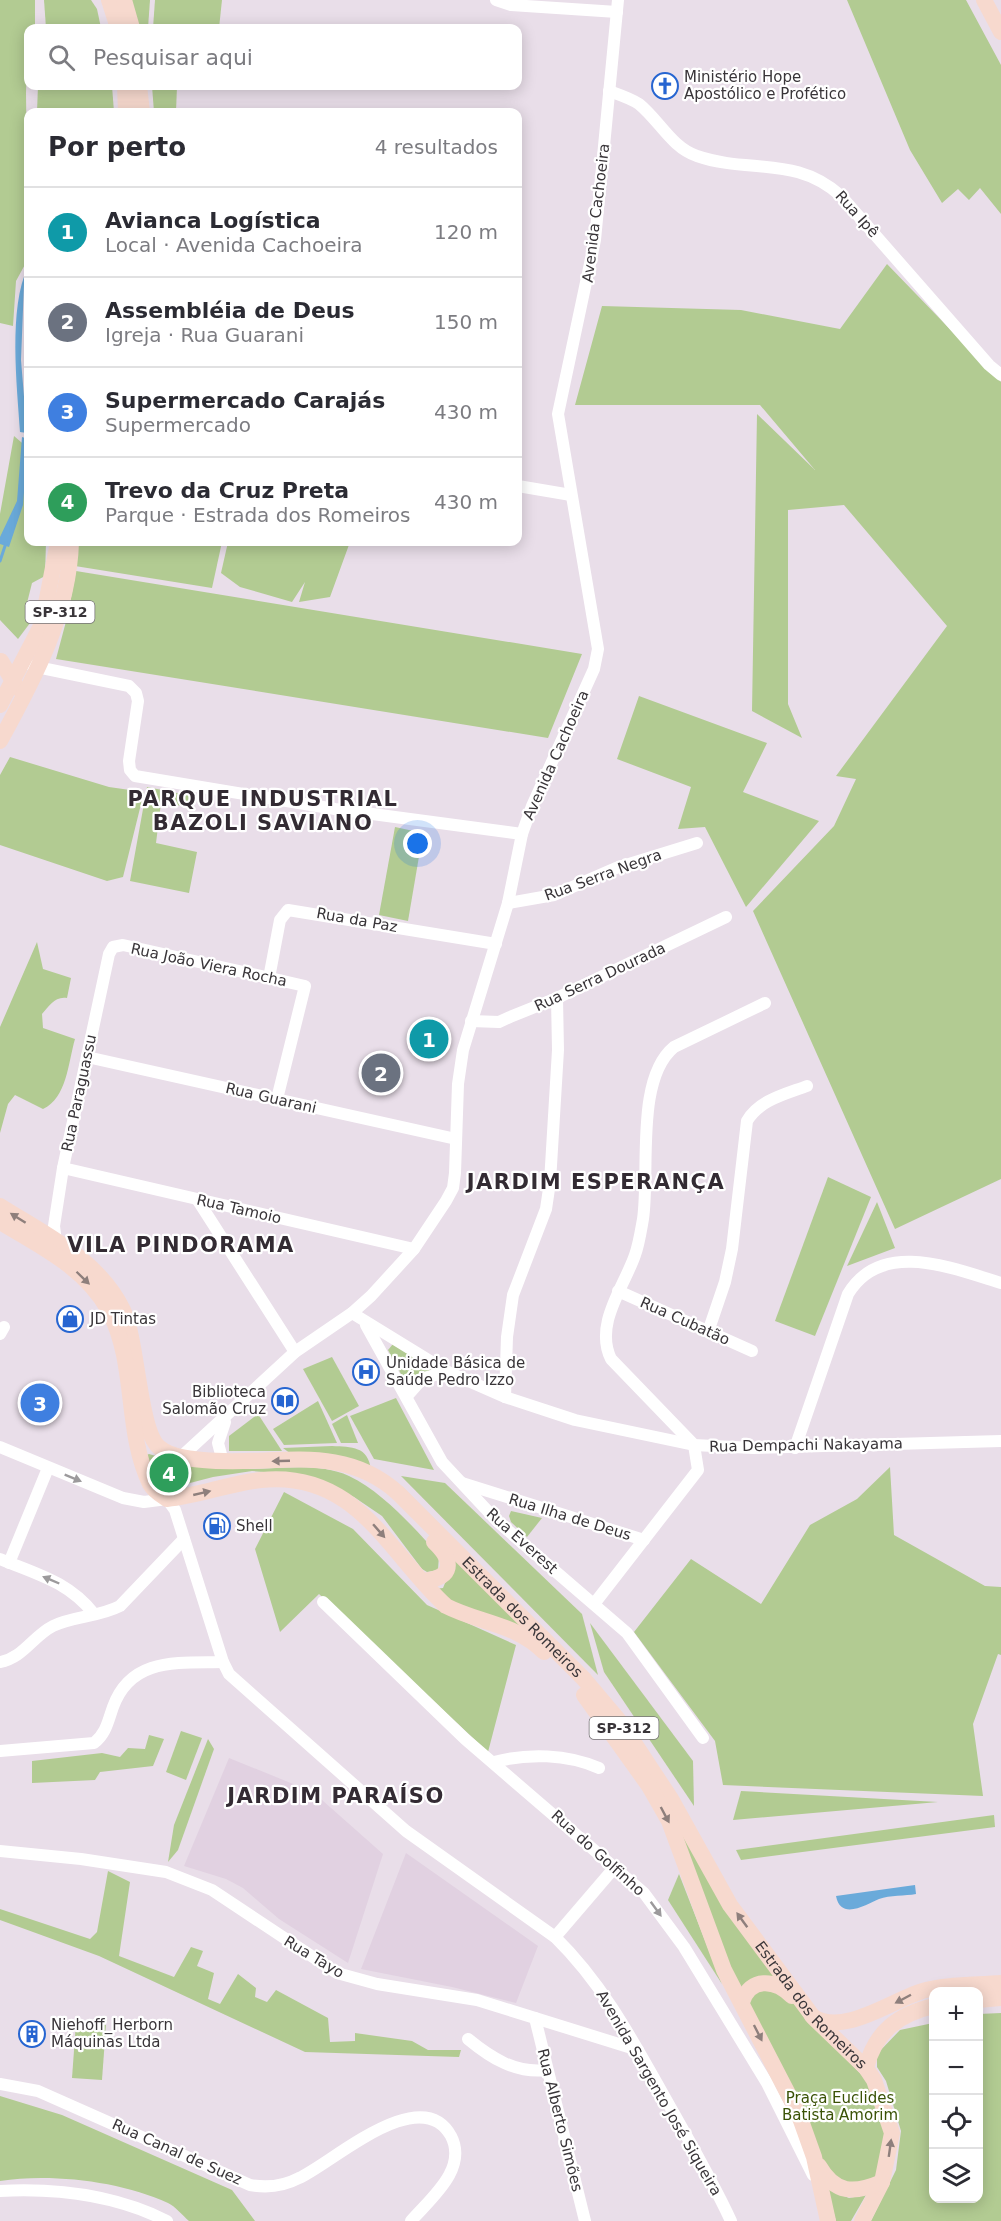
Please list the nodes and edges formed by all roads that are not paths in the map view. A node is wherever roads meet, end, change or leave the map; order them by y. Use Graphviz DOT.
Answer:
graph roads {
  1 [pos="109,0"];
  2 [pos="124,0"];
  3 [pos="496,0"];
  4 [pos="984,0"];
  5 [pos="618,6"];
  6 [pos="117,24"];
  7 [pos="131,24"];
  8 [pos="1001,32"];
  9 [pos="125,90"];
  10 [pos="139,90"];
  11 [pos="609,91"];
  12 [pos="126,108"];
  13 [pos="142,108"];
  14 [pos="1001,375"];
  15 [pos="522,487"];
  16 [pos="571,495"];
  17 [pos="57,546"];
  18 [pos="71,546"];
  19 [pos="35,640"];
  20 [pos="0,659"];
  21 [pos="30,666"];
  22 [pos="14,680"];
  23 [pos="0,705"];
  24 [pos="18,710"];
  25 [pos="0,741"];
  26 [pos="522,834"];
  27 [pos="697,843"];
  28 [pos="508,903"];
  29 [pos="726,917"];
  30 [pos="496,944"];
  31 [pos="113,947"];
  32 [pos="269,978"];
  33 [pos="557,998"];
  34 [pos="765,1003"];
  35 [pos="471,1021"];
  36 [pos="87,1057"];
  37 [pos="807,1086"];
  38 [pos="277,1099"];
  39 [pos="456,1139"];
  40 [pos="63,1168"];
  41 [pos="197,1199"];
  42 [pos="0,1206"];
  43 [pos="0,1222"];
  44 [pos="56,1241"];
  45 [pos="414,1250"];
  46 [pos="1001,1283"];
  47 [pos="618,1291"];
  48 [pos="352,1314"];
  49 [pos="365,1324"];
  50 [pos="708,1332"];
  51 [pos="752,1351"];
  52 [pos="295,1352"];
  53 [pos="448,1372"];
  54 [pos="407,1396"];
  55 [pos="505,1397"];
  56 [pos="228,1415"];
  57 [pos="1001,1441"];
  58 [pos="694,1445"];
  59 [pos="0,1447"];
  60 [pos="795,1448"];
  61 [pos="182,1457"];
  62 [pos="324,1461"];
  63 [pos="223,1462"];
  64 [pos="48,1468"];
  65 [pos="461,1483"];
  66 [pos="167,1499"];
  67 [pos="184,1539"];
  68 [pos="644,1540"];
  69 [pos="5,1561"];
  70 [pos="423,1581"];
  71 [pos="322,1602"];
  72 [pos="594,1604"];
  73 [pos="94,1614"];
  74 [pos="0,1662"];
  75 [pos="223,1662"];
  76 [pos="703,1738"];
  77 [pos="0,1751"];
  78 [pos="494,1762"];
  79 [pos="599,1768"];
  80 [pos="0,1851"];
  81 [pos="615,1867"];
  82 [pos="555,1937"];
  83 [pos="1001,1983"];
  84 [pos="1001,1998"];
  85 [pos="983,2000"];
  86 [pos="741,2002"];
  87 [pos="929,2007"];
  88 [pos="867,2017"];
  89 [pos="535,2018"];
  90 [pos="814,2018"];
  91 [pos="468,2039"];
  92 [pos="876,2040"];
  93 [pos="638,2050"];
  94 [pos="866,2068"];
  95 [pos="547,2070"];
  96 [pos="0,2084"];
  97 [pos="814,2157"];
  98 [pos="882,2182"];
  99 [pos="0,2191"];
  100 [pos="822,2192"];
  101 [pos="167,2221"];
  102 [pos="411,2221"];
  103 [pos="585,2221"];
  104 [pos="731,2221"];
  105 [pos="828,2221"];
  106 [pos="862,2221"];
  1 -- 6 [label="main road"];
  2 -- 7 [label="main road"];
  3 -- 5 [label="street"];
  4 -- 8 [label="main road"];
  5 -- 11 [label="street, Avenida Cachoeira"];
  9 -- 12 [label="main road"];
  10 -- 13 [label="main road"];
  11 -- 14 [label="street, Rua Ipê"];
  11 -- 16 [label="street, Avenida Cachoeira"];
  15 -- 16 [label="street"];
  16 -- 26 [label="street, Avenida Cachoeira"];
  17 -- 19 [label="main road, SP-312"];
  18 -- 21 [label="main road, SP-312"];
  19 -- 20 [label="main road"];
  19 -- 21 [label="main road, SP-312"];
  20 -- 21 [label="street"];
  20 -- 22 [label="main road"];
  21 -- 22 [label="main road, SP-312"];
  21 -- 24 [label="main road, SP-312"];
  21 -- 26 [label="street"];
  22 -- 23 [label="main road, SP-312"];
  22 -- 24 [label="main road"];
  24 -- 25 [label="main road, SP-312"];
  26 -- 28 [label="street, Avenida Cachoeira"];
  27 -- 28 [label="street, Rua Serra Negra"];
  28 -- 30 [label="street, Avenida Cachoeira"];
  29 -- 33 [label="street, Rua Serra Dourada"];
  30 -- 32 [label="street, Rua da Paz"];
  30 -- 35 [label="street, Avenida Cachoeira"];
  31 -- 32 [label="street, Rua João Viera Rocha"];
  31 -- 36 [label="street, Rua Paraguassu"];
  32 -- 38 [label="street, Rua João Viera Rocha"];
  33 -- 35 [label="street, Rua Serra Dourada"];
  33 -- 55 [label="street"];
  34 -- 47 [label="street"];
  35 -- 39 [label="street, Avenida Cachoeira"];
  36 -- 38 [label="street, Rua Guarani"];
  36 -- 40 [label="street, Rua Paraguassu"];
  37 -- 50 [label="street"];
  38 -- 39 [label="street, Rua Guarani"];
  39 -- 45 [label="street, Avenida Cachoeira"];
  40 -- 41 [label="street, Rua Tamoio"];
  40 -- 44 [label="street, Rua Paraguassu"];
  41 -- 45 [label="street, Rua Tamoio"];
  41 -- 52 [label="street"];
  44 -- 42 [label="main road, Estrada dos Romeiros / SP-312, one-way"];
  43 -- 66 [label="main road, one-way"];
  44 -- 61 [label="main road, Estrada dos Romeiros / SP-312"];
  45 -- 48 [label="street, Avenida Cachoeira"];
  46 -- 60 [label="street"];
  47 -- 50 [label="street, Rua Cubatão"];
  47 -- 58 [label="street"];
  48 -- 49 [label="street, Rua Dempachi Nakayama"];
  48 -- 52 [label="street, Avenida Cachoeira"];
  49 -- 53 [label="street, Rua Dempachi Nakayama"];
  49 -- 54 [label="street, Rua Everest"];
  50 -- 51 [label="street, Rua Cubatão"];
  52 -- 56 [label="street, Avenida Cachoeira"];
  53 -- 54 [label="street"];
  53 -- 55 [label="street, Rua Dempachi Nakayama"];
  54 -- 65 [label="street, Rua Everest"];
  55 -- 58 [label="street, Rua Dempachi Nakayama"];
  56 -- 61 [label="street, Avenida Cachoeira"];
  56 -- 63 [label="street, Avenida Cachoeira"];
  57 -- 60 [label="street, Rua Dempachi Nakayama"];
  58 -- 60 [label="street, Rua Dempachi Nakayama"];
  58 -- 68 [label="street"];
  59 -- 64 [label="street"];
  61 -- 63 [label="main road, Estrada dos Romeiros / SP-312"];
  62 -- 63 [label="main road, Estrada dos Romeiros / SP-312, one-way"];
  62 -- 70 [label="main road"];
  90 -- 62 [label="main road, Estrada dos Romeiros / SP-312, one-way"];
  64 -- 66 [label="street, one-way"];
  64 -- 69 [label="street"];
  65 -- 68 [label="street, Rua Ilha de Deus"];
  65 -- 72 [label="street, Rua Everest"];
  66 -- 67 [label="street, Avenida Sargento José Siqueira"];
  66 -- 70 [label="main road, Estrada dos Romeiros / SP-312, one-way"];
  67 -- 73 [label="street"];
  67 -- 75 [label="street, Avenida Sargento José Siqueira"];
  68 -- 72 [label="street"];
  73 -- 69 [label="street, one-way"];
  70 -- 86 [label="main road, Estrada dos Romeiros / SP-312, one-way"];
  71 -- 78 [label="street, Rua do Golfinho"];
  72 -- 76 [label="street, Rua Everest"];
  73 -- 74 [label="street"];
  75 -- 77 [label="street"];
  75 -- 82 [label="street, Avenida Sargento José Siqueira"];
  78 -- 79 [label="street"];
  78 -- 81 [label="street, Rua do Golfinho"];
  80 -- 89 [label="street, Rua Tayo"];
  81 -- 82 [label="street"];
  81 -- 100 [label="street, Rua do Golfinho, one-way"];
  82 -- 93 [label="street, Avenida Sargento José Siqueira"];
  83 -- 88 [label="main road, one-way"];
  84 -- 85 [label="main road"];
  86 -- 90 [label="main road"];
  86 -- 97 [label="main road, Estrada dos Romeiros / SP-312, one-way"];
  87 -- 92 [label="main road"];
  88 -- 90 [label="main road"];
  88 -- 92 [label="main road"];
  89 -- 93 [label="street, Rua Tayo"];
  89 -- 95 [label="street, Rua Alberto Simões"];
  90 -- 94 [label="main road, Estrada dos Romeiros / SP-312"];
  91 -- 95 [label="street"];
  92 -- 94 [label="main road"];
  93 -- 104 [label="street, Avenida Sargento José Siqueira"];
  98 -- 94 [label="main road, Estrada dos Romeiros / SP-312, one-way"];
  95 -- 103 [label="street, Rua Alberto Simões"];
  96 -- 102 [label="street, Rua Canal de Suez"];
  97 -- 98 [label="main road"];
  97 -- 100 [label="main road, Estrada dos Romeiros / SP-312"];
  98 -- 106 [label="main road, Estrada dos Romeiros / SP-312"];
  99 -- 101 [label="street"];
  100 -- 105 [label="main road, Estrada dos Romeiros / SP-312"];
}
